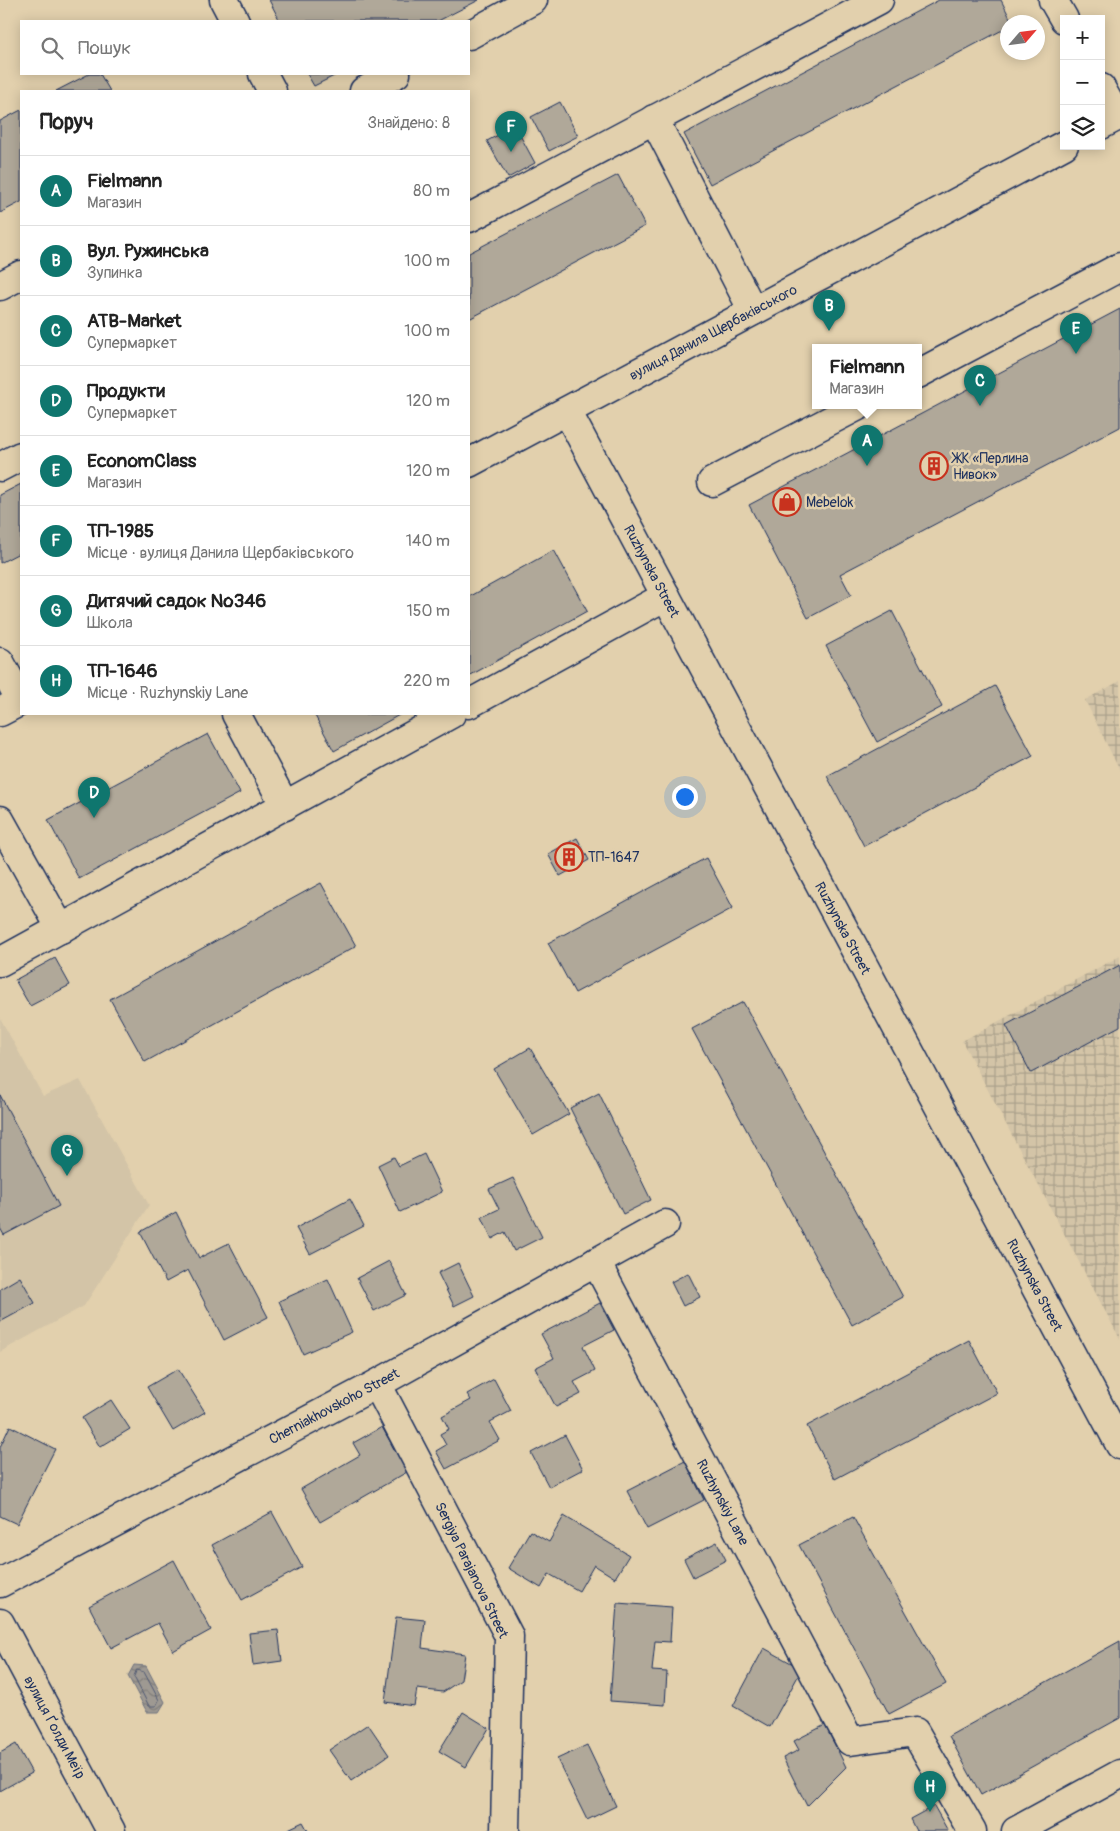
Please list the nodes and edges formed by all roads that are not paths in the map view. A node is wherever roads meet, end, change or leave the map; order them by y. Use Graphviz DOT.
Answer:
graph roads {
  1 [pos="224,0"];
  2 [pos="533,0"];
  3 [pos="879,0"];
  4 [pos="1053,0"];
  5 [pos="1062,15"];
  6 [pos="234,20"];
  7 [pos="470,34"];
  8 [pos="264,75"];
  9 [pos="394,75"];
  10 [pos="271,90"];
  11 [pos="366,90"];
  12 [pos="1105,98"];
  13 [pos="654,119"];
  14 [pos="1113,119"];
  15 [pos="1060,147"];
  16 [pos="470,217"];
  17 [pos="1120,268"];
  18 [pos="20,276"];
  19 [pos="0,286"];
  20 [pos="753,311"];
  21 [pos="922,372"];
  22 [pos="852,409"];
  23 [pos="567,411"];
  24 [pos="20,457"];
  25 [pos="470,462"];
  26 [pos="0,467"];
  27 [pos="712,482"];
  28 [pos="666,596"];
  29 [pos="0,662"];
  30 [pos="20,699"];
  31 [pos="20,702"];
  32 [pos="470,703"];
  33 [pos="0,712"];
  34 [pos="237,715"];
  35 [pos="449,715"];
  36 [pos="285,806"];
  37 [pos="0,820"];
  38 [pos="61,929"];
  39 [pos="0,962"];
  40 [pos="665,1224"];
  41 [pos="596,1262"];
  42 [pos="377,1384"];
  43 [pos="1120,1445"];
  44 [pos="0,1583"];
  45 [pos="0,1623"];
  46 [pos="1120,1774"];
  47 [pos="111,1831"];
  48 [pos="505,1831"];
  49 [pos="972,1831"];
  50 [pos="1016,1831"];
  1 -- 6 [label="street"];
  2 -- 7 [label="street"];
  3 -- 13 [label="street"];
  4 -- 5 [label="street"];
  8 -- 10 [label="street"];
  9 -- 11 [label="street"];
  12 -- 14 [label="street"];
  13 -- 16 [label="street"];
  13 -- 20 [label="street"];
  15 -- 20 [label="street, вулиця Данила Щербаківського"];
  17 -- 21 [label="street"];
  18 -- 19 [label="street"];
  20 -- 23 [label="street, вулиця Данила Щербаківського"];
  22 -- 27 [label="street"];
  23 -- 25 [label="street, вулиця Данила Щербаківського"];
  23 -- 28 [label="street, Ruzhynska Street"];
  24 -- 26 [label="street"];
  28 -- 32 [label="street"];
  28 -- 43 [label="street, Ruzhynska Street"];
  29 -- 30 [label="street"];
  31 -- 33 [label="street"];
  34 -- 36 [label="street"];
  35 -- 36 [label="street"];
  36 -- 38 [label="street"];
  37 -- 38 [label="street"];
  38 -- 39 [label="street"];
  40 -- 41 [label="street, Cherniakhovskoho Street"];
  41 -- 42 [label="street, Cherniakhovskoho Street"];
  41 -- 49 [label="street, Ruzhynskiy Lane"];
  42 -- 44 [label="street, Cherniakhovskoho Street"];
  42 -- 48 [label="street, Sergiya Parajanova Street"];
  45 -- 47 [label="street, вулиця Ґолди Меїр"];
  46 -- 50 [label="street"];
}
